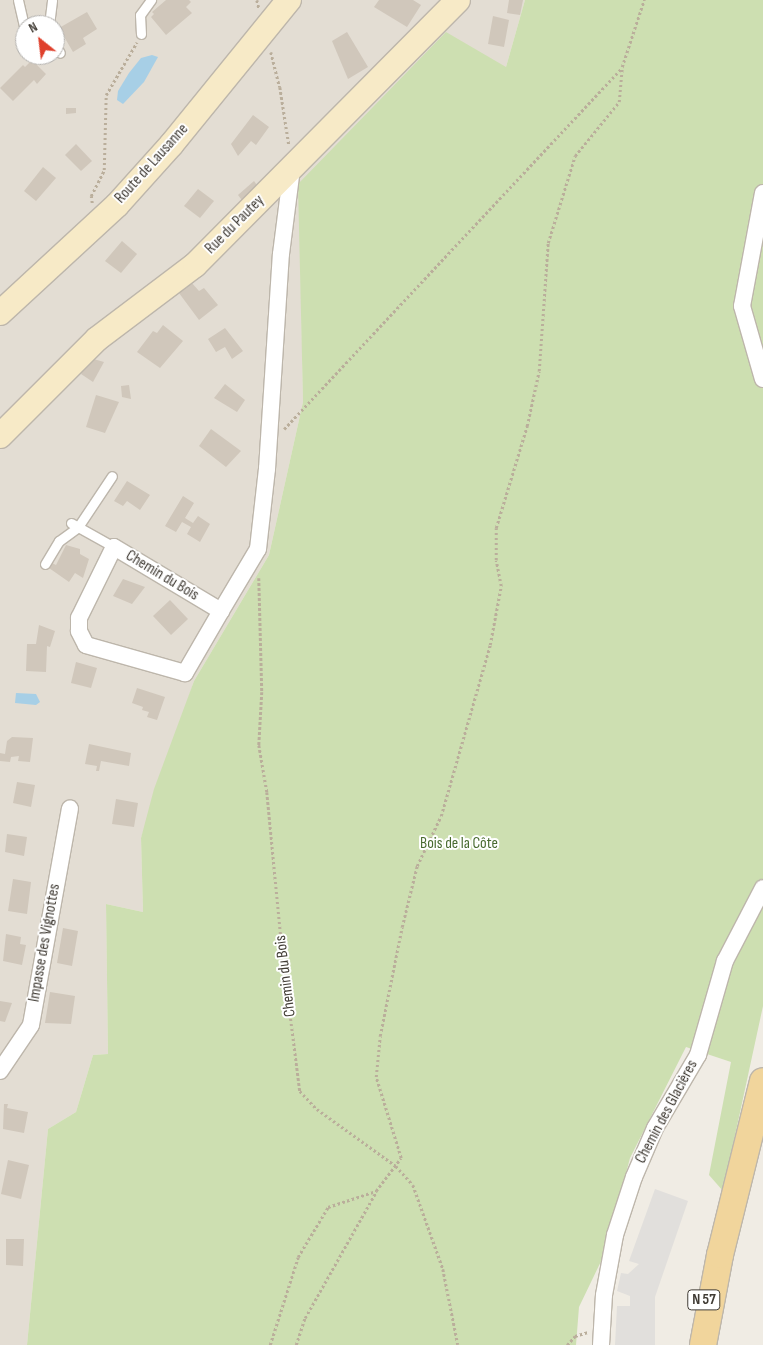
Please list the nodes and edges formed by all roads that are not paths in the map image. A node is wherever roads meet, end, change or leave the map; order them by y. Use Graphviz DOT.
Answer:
graph roads {
  1 [pos="18,0"];
  2 [pos="52,0"];
  3 [pos="151,0"];
  4 [pos="289,0"];
  5 [pos="458,0"];
  6 [pos="22,15"];
  7 [pos="50,15"];
  8 [pos="141,34"];
  9 [pos="292,168"];
  10 [pos="763,193"];
  11 [pos="0,313"];
  12 [pos="763,378"];
  13 [pos="0,436"];
  14 [pos="112,476"];
  15 [pos="74,525"];
  16 [pos="114,547"];
  17 [pos="46,564"];
  18 [pos="221,611"];
  19 [pos="70,808"];
  20 [pos="763,888"];
  21 [pos="0,1071"];
  22 [pos="763,1080"];
  23 [pos="720,1255"];
  24 [pos="601,1339"];
  25 [pos="691,1345"];
  26 [pos="703,1345"];
  1 -- 6 [label="lane"];
  2 -- 7 [label="lane"];
  3 -- 8 [label="lane"];
  4 -- 11 [label="street, Route de Lausanne"];
  5 -- 9 [label="street, Rue du Pautey"];
  9 -- 13 [label="street, Rue du Pautey"];
  9 -- 18 [label="street, Chemin du Bois"];
  10 -- 12 [label="street"];
  14 -- 15 [label="lane"];
  15 -- 16 [label="lane"];
  15 -- 17 [label="lane"];
  16 -- 18 [label="street, Chemin du Bois"];
  16 -- 18 [label="street, Chemin du Bois"];
  19 -- 21 [label="street, Impasse des Vignottes"];
  20 -- 24 [label="street, Chemin des Glacières"];
  22 -- 23 [label="main road, N 57"];
  23 -- 25 [label="main road, N 57"];
  23 -- 26 [label="main road, N 57"];
}
